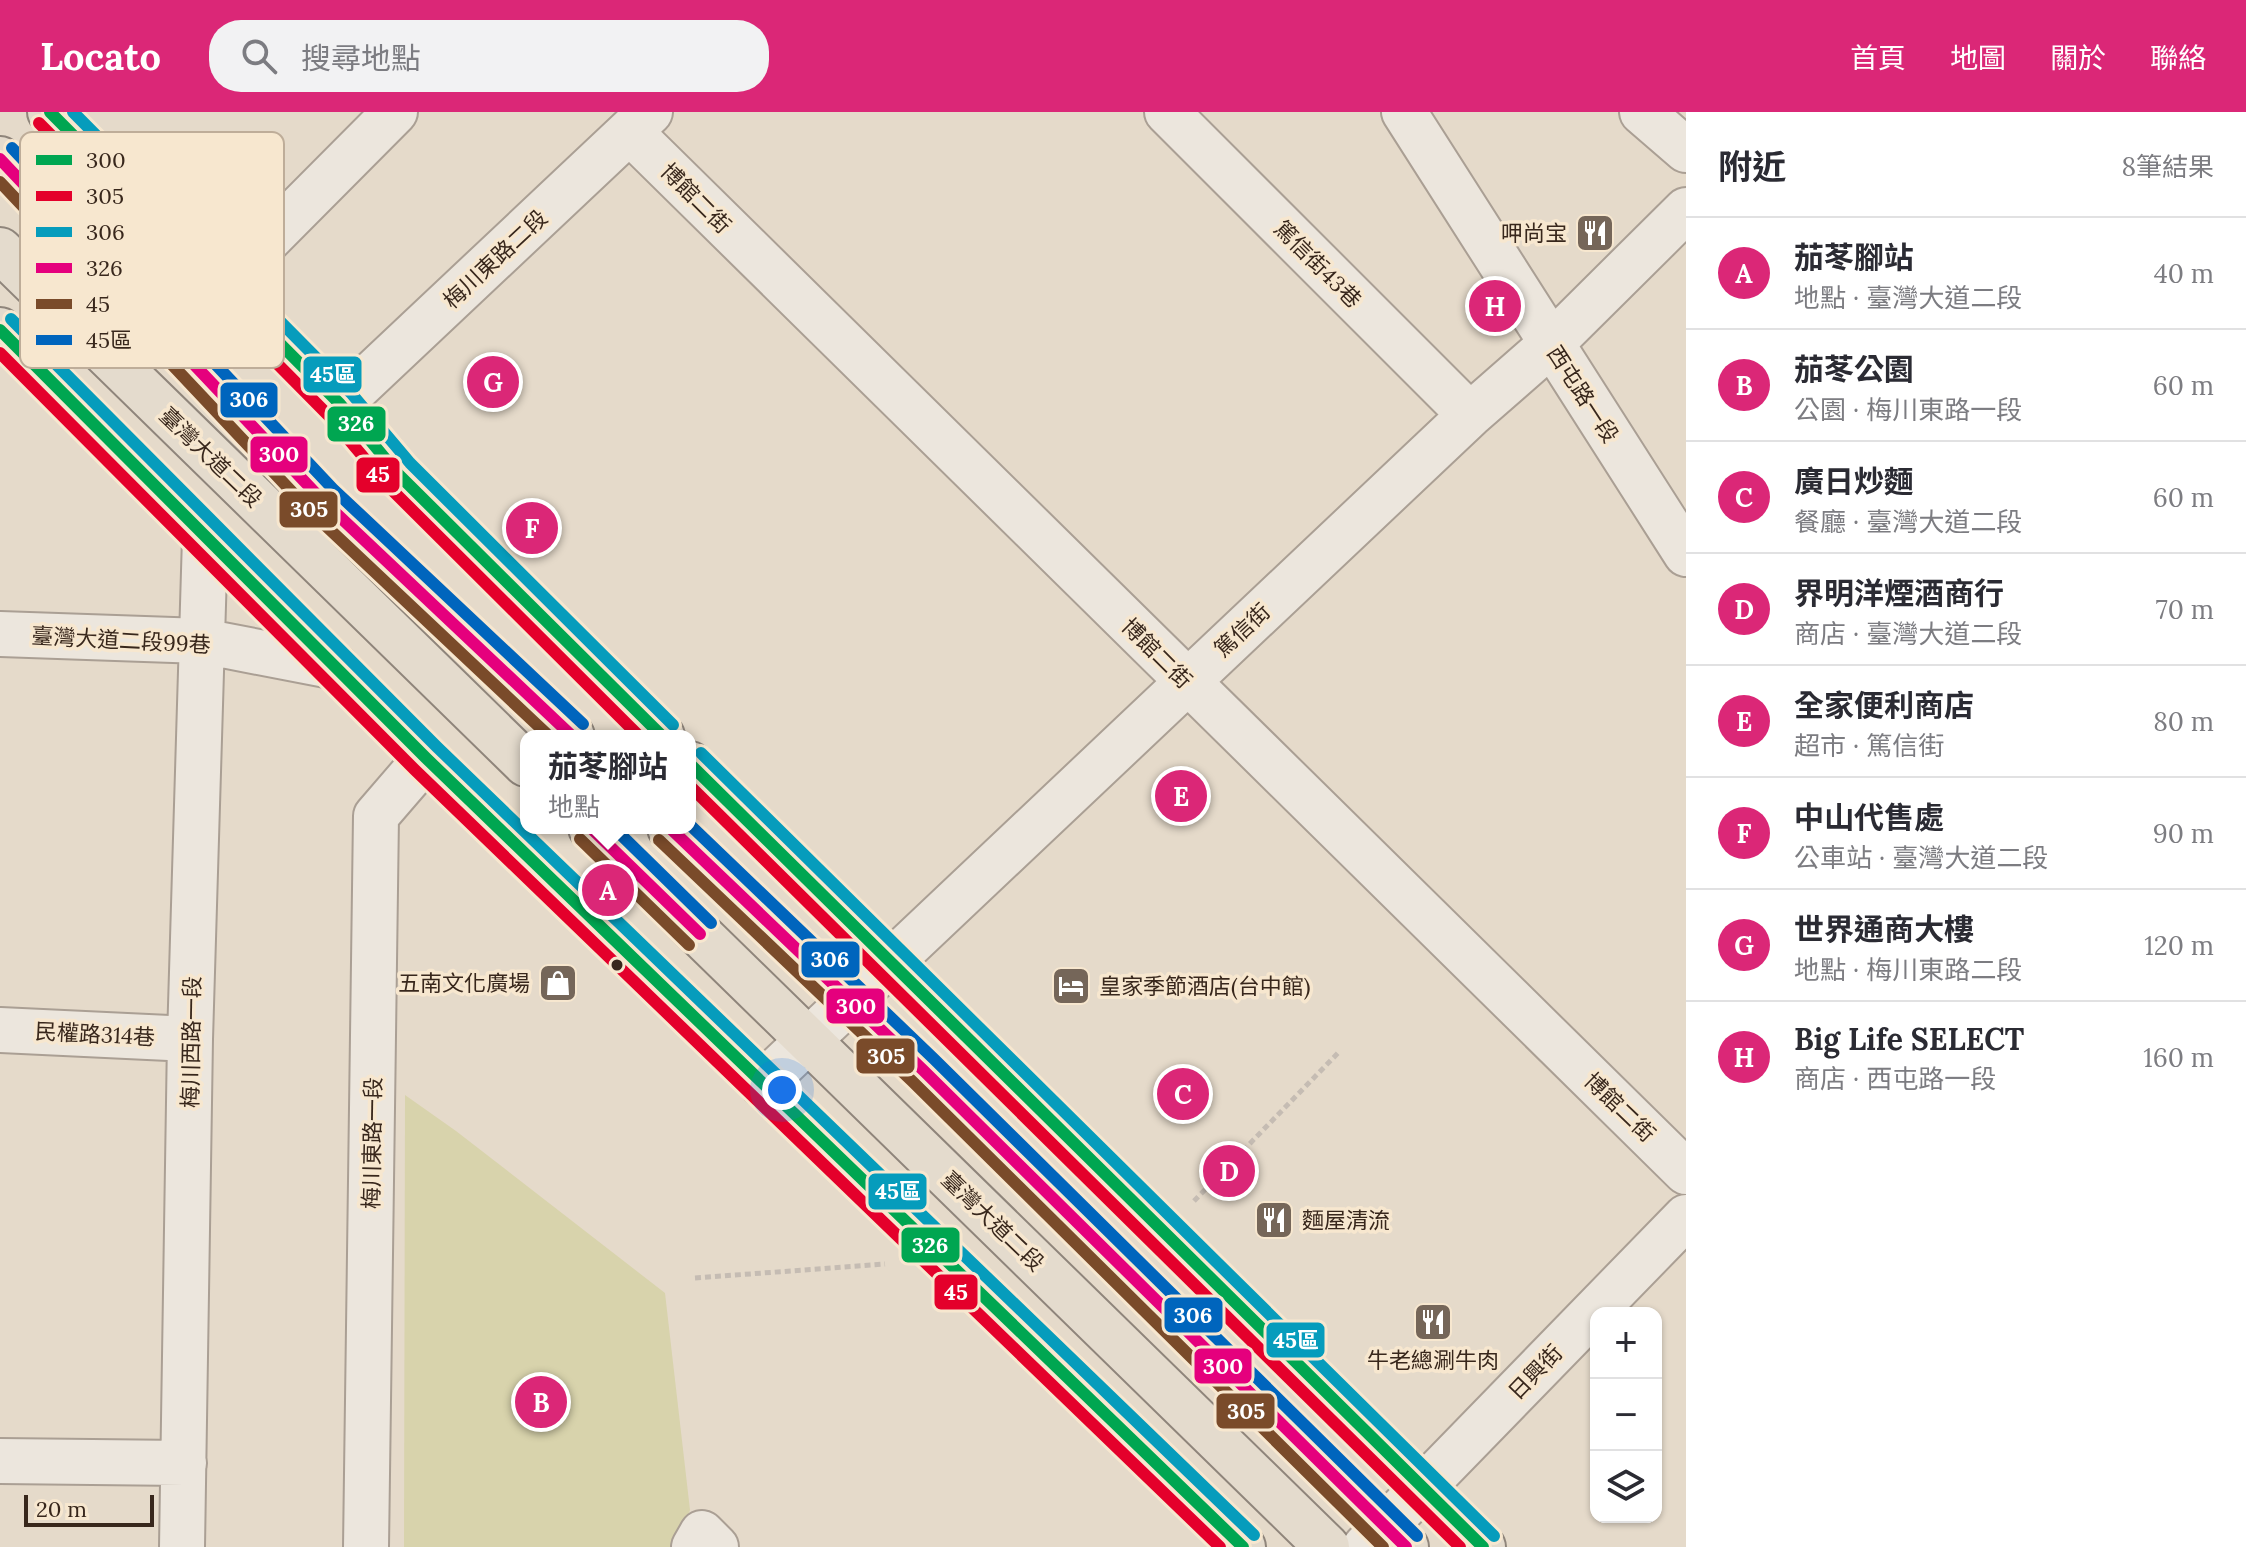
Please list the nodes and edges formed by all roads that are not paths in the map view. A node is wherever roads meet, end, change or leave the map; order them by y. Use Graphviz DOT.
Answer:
graph roads {
  1 [pos="50,112"];
  2 [pos="395,112"];
  3 [pos="1167,112"];
  4 [pos="1404,112"];
  5 [pos="1642,112"];
  6 [pos="640,122"];
  7 [pos="70,132"];
  8 [pos="1686,150"];
  9 [pos="0,159"];
  10 [pos="20,180"];
  11 [pos="1686,210"];
  12 [pos="284,224"];
  13 [pos="0,250"];
  14 [pos="20,270"];
  15 [pos="0,330"];
  16 [pos="1550,345"];
  17 [pos="284,347"];
  18 [pos="20,350"];
  19 [pos="37,368"];
  20 [pos="121,368"];
  21 [pos="197,368"];
  22 [pos="340,404"];
  23 [pos="1470,415"];
  24 [pos="205,538"];
  25 [pos="1686,554"];
  26 [pos="0,634"];
  27 [pos="202,641"];
  28 [pos="336,667"];
  29 [pos="1187,682"];
  30 [pos="566,730"];
  31 [pos="656,730"];
  32 [pos="426,758"];
  33 [pos="520,758"];
  34 [pos="696,770"];
  35 [pos="597,834"];
  36 [pos="676,834"];
  37 [pos="892,961"];
  38 [pos="851,1000"];
  39 [pos="0,1030"];
  40 [pos="190,1039"];
  41 [pos="809,1040"];
  42 [pos="762,1084"];
  43 [pos="1686,1172"];
  44 [pos="1686,1217"];
  45 [pos="0,1461"];
  46 [pos="184,1463"];
  47 [pos="1424,1486"];
  48 [pos="1385,1540"];
  49 [pos="182,1547"];
  50 [pos="366,1547"];
  51 [pos="1243,1547"];
  52 [pos="1327,1547"];
  53 [pos="1483,1547"];
  1 -- 7 [label="main road"];
  2 -- 12 [label="street"];
  3 -- 23 [label="street, 篤信街43巷"];
  4 -- 16 [label="street, 西屯路一段"];
  5 -- 8 [label="street"];
  6 -- 22 [label="street, 梅川東路二段"];
  6 -- 29 [label="street, 博館二街"];
  9 -- 10 [label="main road"];
  11 -- 16 [label="street, 篤信街"];
  13 -- 14 [label="main road, 臺灣大道二段"];
  15 -- 18 [label="main road"];
  16 -- 23 [label="street, 篤信街"];
  16 -- 25 [label="street, 西屯路一段"];
  17 -- 22 [label="main road"];
  19 -- 24 [label="main road"];
  20 -- 33 [label="main road, 臺灣大道二段"];
  21 -- 30 [label="main road"];
  22 -- 31 [label="main road"];
  23 -- 29 [label="street, 篤信街"];
  24 -- 27 [label="street, 梅川西路一段"];
  24 -- 28 [label="main road"];
  26 -- 27 [label="street, 臺灣大道二段99巷"];
  27 -- 28 [label="street, 臺灣大道二段99巷"];
  27 -- 40 [label="street, 梅川西路一段"];
  28 -- 32 [label="main road"];
  29 -- 37 [label="street, 篤信街"];
  29 -- 43 [label="street, 博館二街"];
  32 -- 42 [label="main road"];
  32 -- 50 [label="street, 梅川東路一段"];
  34 -- 37 [label="main road"];
  35 -- 41 [label="main road, 臺灣大道二段"];
  36 -- 38 [label="main road"];
  37 -- 38 [label="street, 篤信街"];
  37 -- 47 [label="main road"];
  38 -- 41 [label="street, 篤信街"];
  38 -- 48 [label="main road"];
  39 -- 40 [label="street, 民權路314巷"];
  40 -- 46 [label="street, 梅川西路一段"];
  41 -- 42 [label="street, 篤信街"];
  41 -- 52 [label="main road, 臺灣大道二段"];
  42 -- 51 [label="main road"];
  44 -- 47 [label="street, 日興街"];
  45 -- 46 [label="street"];
  46 -- 49 [label="street, 梅川西路一段"];
  47 -- 48 [label="street, 日興街"];
  47 -- 53 [label="main road"];
}
